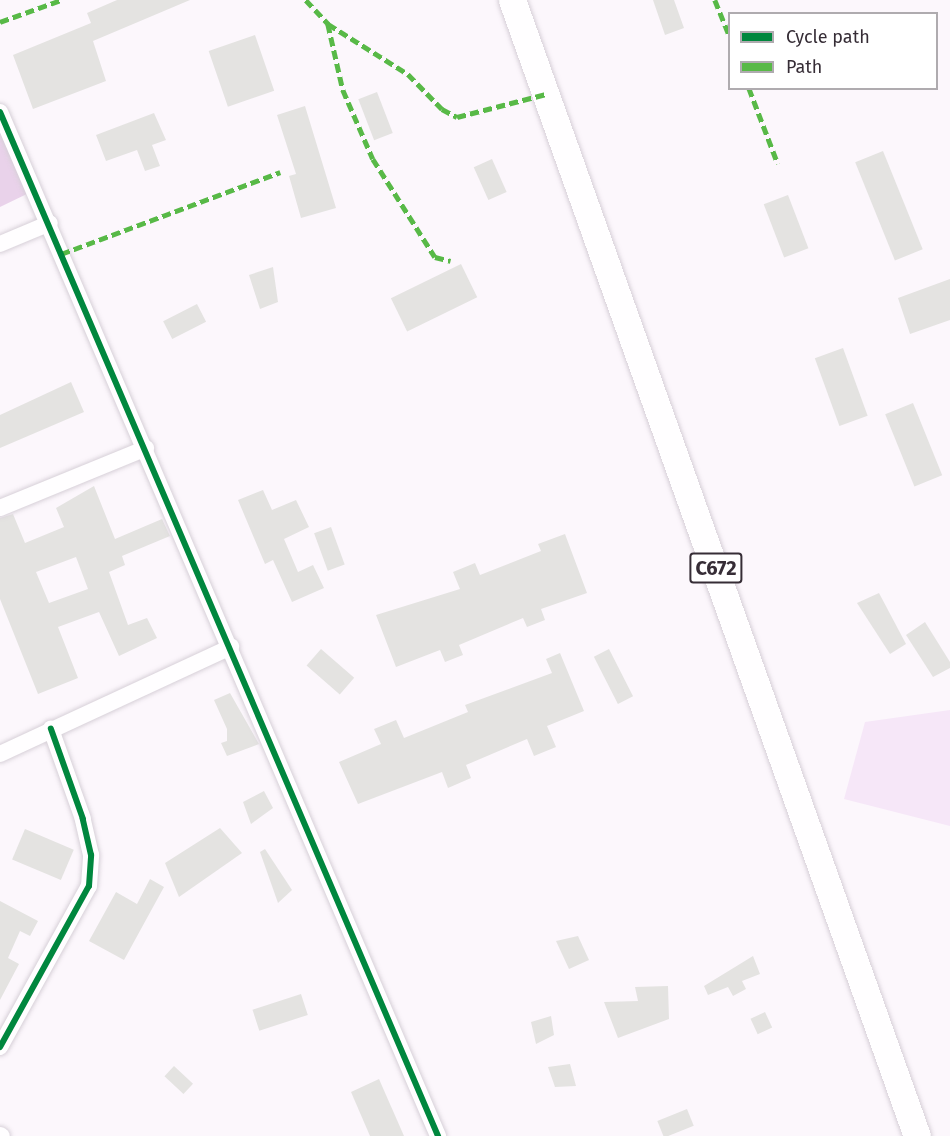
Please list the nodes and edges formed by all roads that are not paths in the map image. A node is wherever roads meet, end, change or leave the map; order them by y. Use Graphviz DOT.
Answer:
graph roads {
  1 [pos="512,0"];
  2 [pos="0,112"];
  3 [pos="50,223"];
  4 [pos="0,244"];
  5 [pos="146,448"];
  6 [pos="0,508"];
  7 [pos="231,647"];
  8 [pos="51,729"];
  9 [pos="0,754"];
  10 [pos="0,1047"];
  11 [pos="438,1136"];
  12 [pos="917,1136"];
  1 -- 12 [label="main road, C672"];
  2 -- 3 [label="street"];
  3 -- 4 [label="street"];
  3 -- 5 [label="street"];
  5 -- 6 [label="street"];
  5 -- 7 [label="street"];
  7 -- 8 [label="street"];
  7 -- 11 [label="street"];
  8 -- 9 [label="street"];
  8 -- 10 [label="street"];
}
